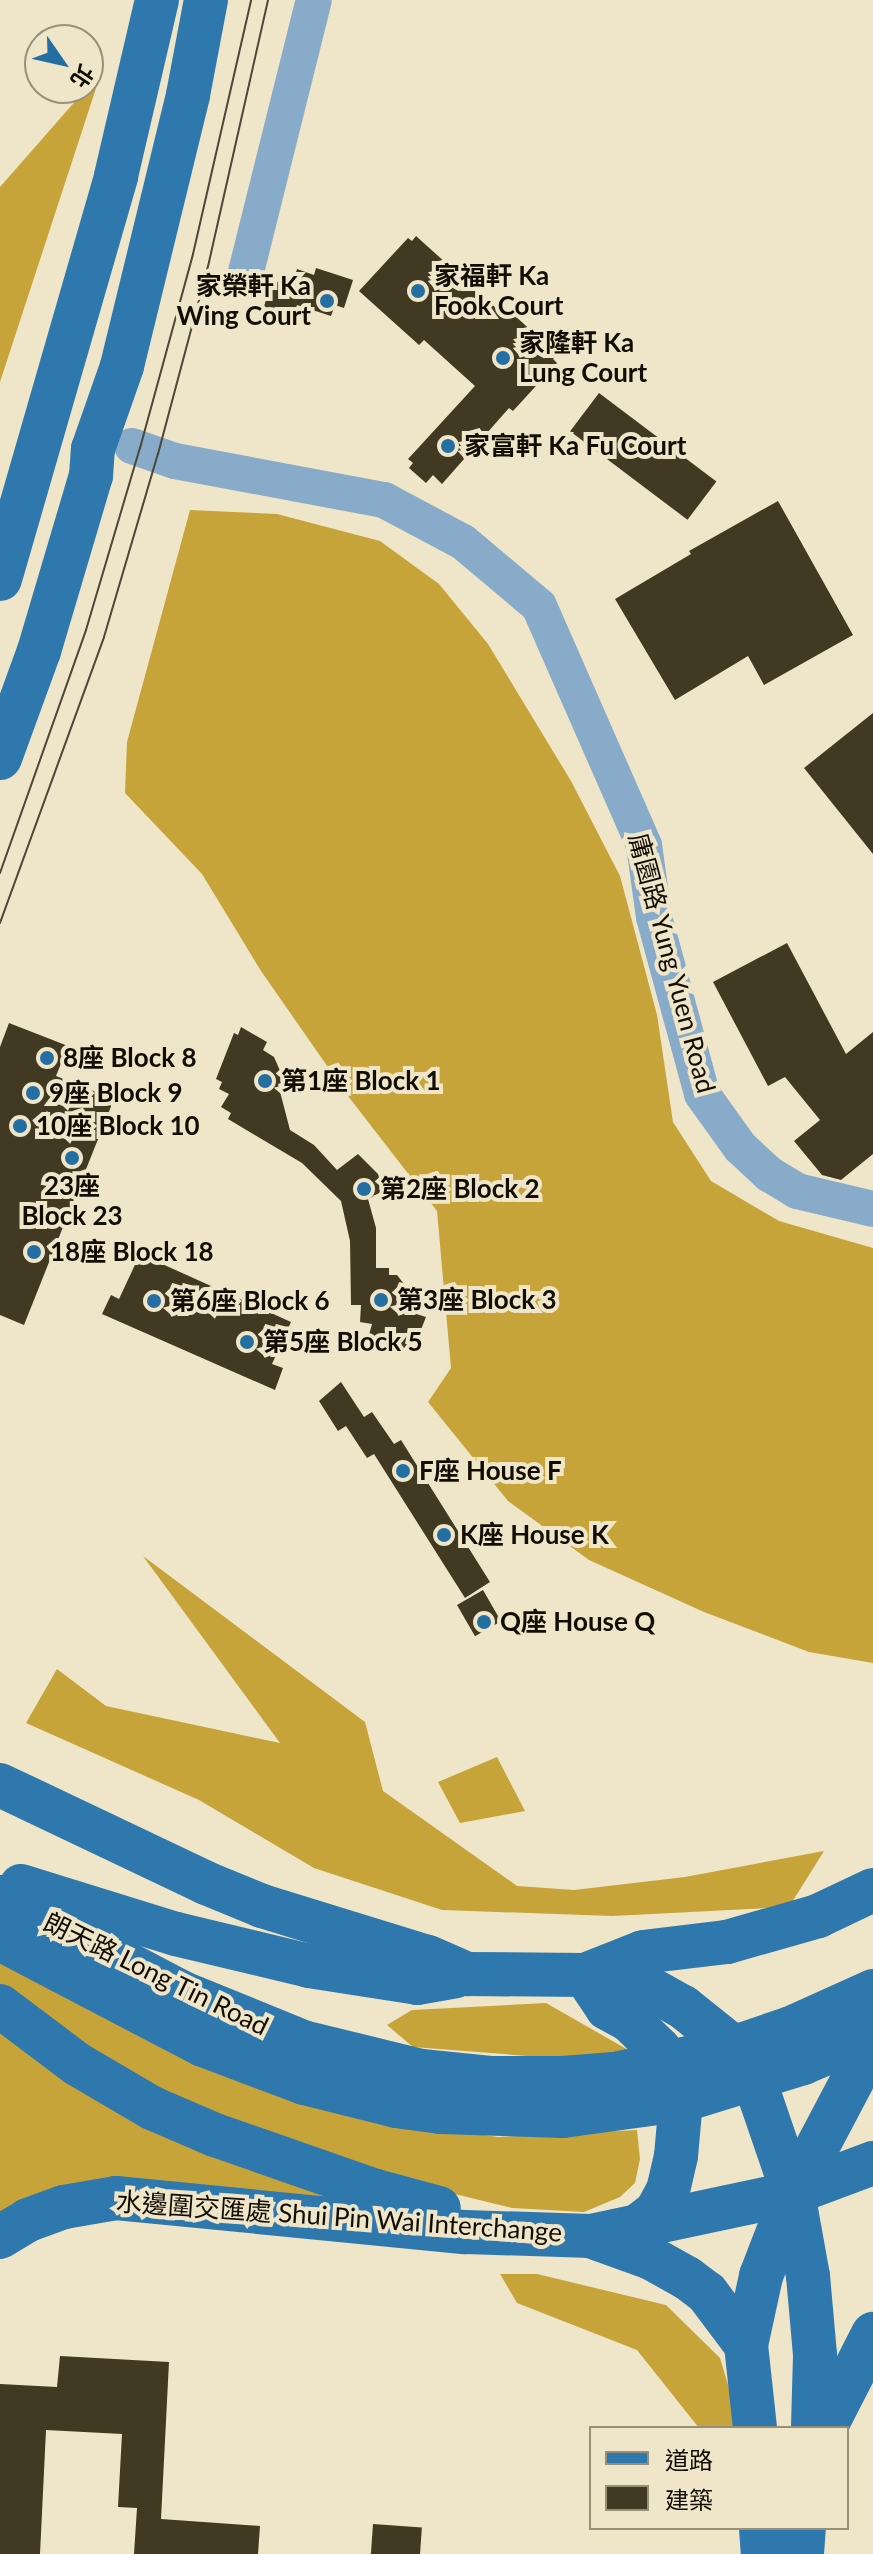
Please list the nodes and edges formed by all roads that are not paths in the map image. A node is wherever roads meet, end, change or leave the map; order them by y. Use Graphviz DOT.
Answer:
graph roads {
  1 [pos="157,0"];
  2 [pos="206,0"];
  3 [pos="314,0"];
  4 [pos="246,272"];
  5 [pos="118,380"];
  6 [pos="132,446"];
  7 [pos="91,476"];
  8 [pos="0,579"];
  9 [pos="0,758"];
  10 [pos="873,1209"];
  11 [pos="0,1785"];
  12 [pos="0,1879"];
  13 [pos="873,1890"];
  14 [pos="0,1897"];
  15 [pos="0,1939"];
  16 [pos="467,1974"];
  17 [pos="585,1975"];
  18 [pos="873,1991"];
  19 [pos="0,2006"];
  20 [pos="873,2033"];
  21 [pos="873,2041"];
  22 [pos="562,2097"];
  23 [pos="873,2163"];
  24 [pos="793,2193"];
  25 [pos="14,2229"];
  26 [pos="634,2229"];
  27 [pos="529,2236"];
  28 [pos="591,2236"];
  29 [pos="873,2334"];
  30 [pos="746,2345"];
  31 [pos="755,2426"];
  32 [pos="813,2426"];
  33 [pos="826,2426"];
  34 [pos="761,2530"];
  35 [pos="804,2530"];
  36 [pos="763,2554"];
  37 [pos="802,2554"];
  1 -- 8 [label="main road"];
  2 -- 5 [label="main road"];
  3 -- 4 [label="street"];
  5 -- 6 [label="street"];
  5 -- 7 [label="main road"];
  6 -- 7 [label="street"];
  6 -- 10 [label="street, 庸園路 Yung Yuen Road"];
  7 -- 9 [label="main road"];
  11 -- 16 [label="main road"];
  12 -- 16 [label="main road"];
  13 -- 17 [label="main road"];
  14 -- 22 [label="main road, 朗天路 Long Tin Road"];
  15 -- 22 [label="main road, 朗天路 Long Tin Road"];
  16 -- 17 [label="main road"];
  17 -- 24 [label="main road"];
  17 -- 26 [label="main road"];
  18 -- 22 [label="main road, 朗天路 Long Tin Road, bridge"];
  19 -- 27 [label="main road"];
  20 -- 22 [label="main road, 朗天路 Long Tin Road, bridge"];
  21 -- 24 [label="main road"];
  23 -- 24 [label="main road, 水邊圍交匯處 Shui Pin Wai Interchange"];
  24 -- 26 [label="main road, 水邊圍交匯處 Shui Pin Wai Interchange"];
  24 -- 30 [label="main road"];
  24 -- 32 [label="main road"];
  25 -- 27 [label="main road, 水邊圍交匯處 Shui Pin Wai Interchange"];
  26 -- 28 [label="main road, 水邊圍交匯處 Shui Pin Wai Interchange"];
  27 -- 28 [label="main road, 水邊圍交匯處 Shui Pin Wai Interchange"];
  28 -- 30 [label="main road"];
  29 -- 33 [label="main road"];
  30 -- 31 [label="main road"];
  34 -- 36 [label="main road"];
  35 -- 37 [label="main road"];
}
